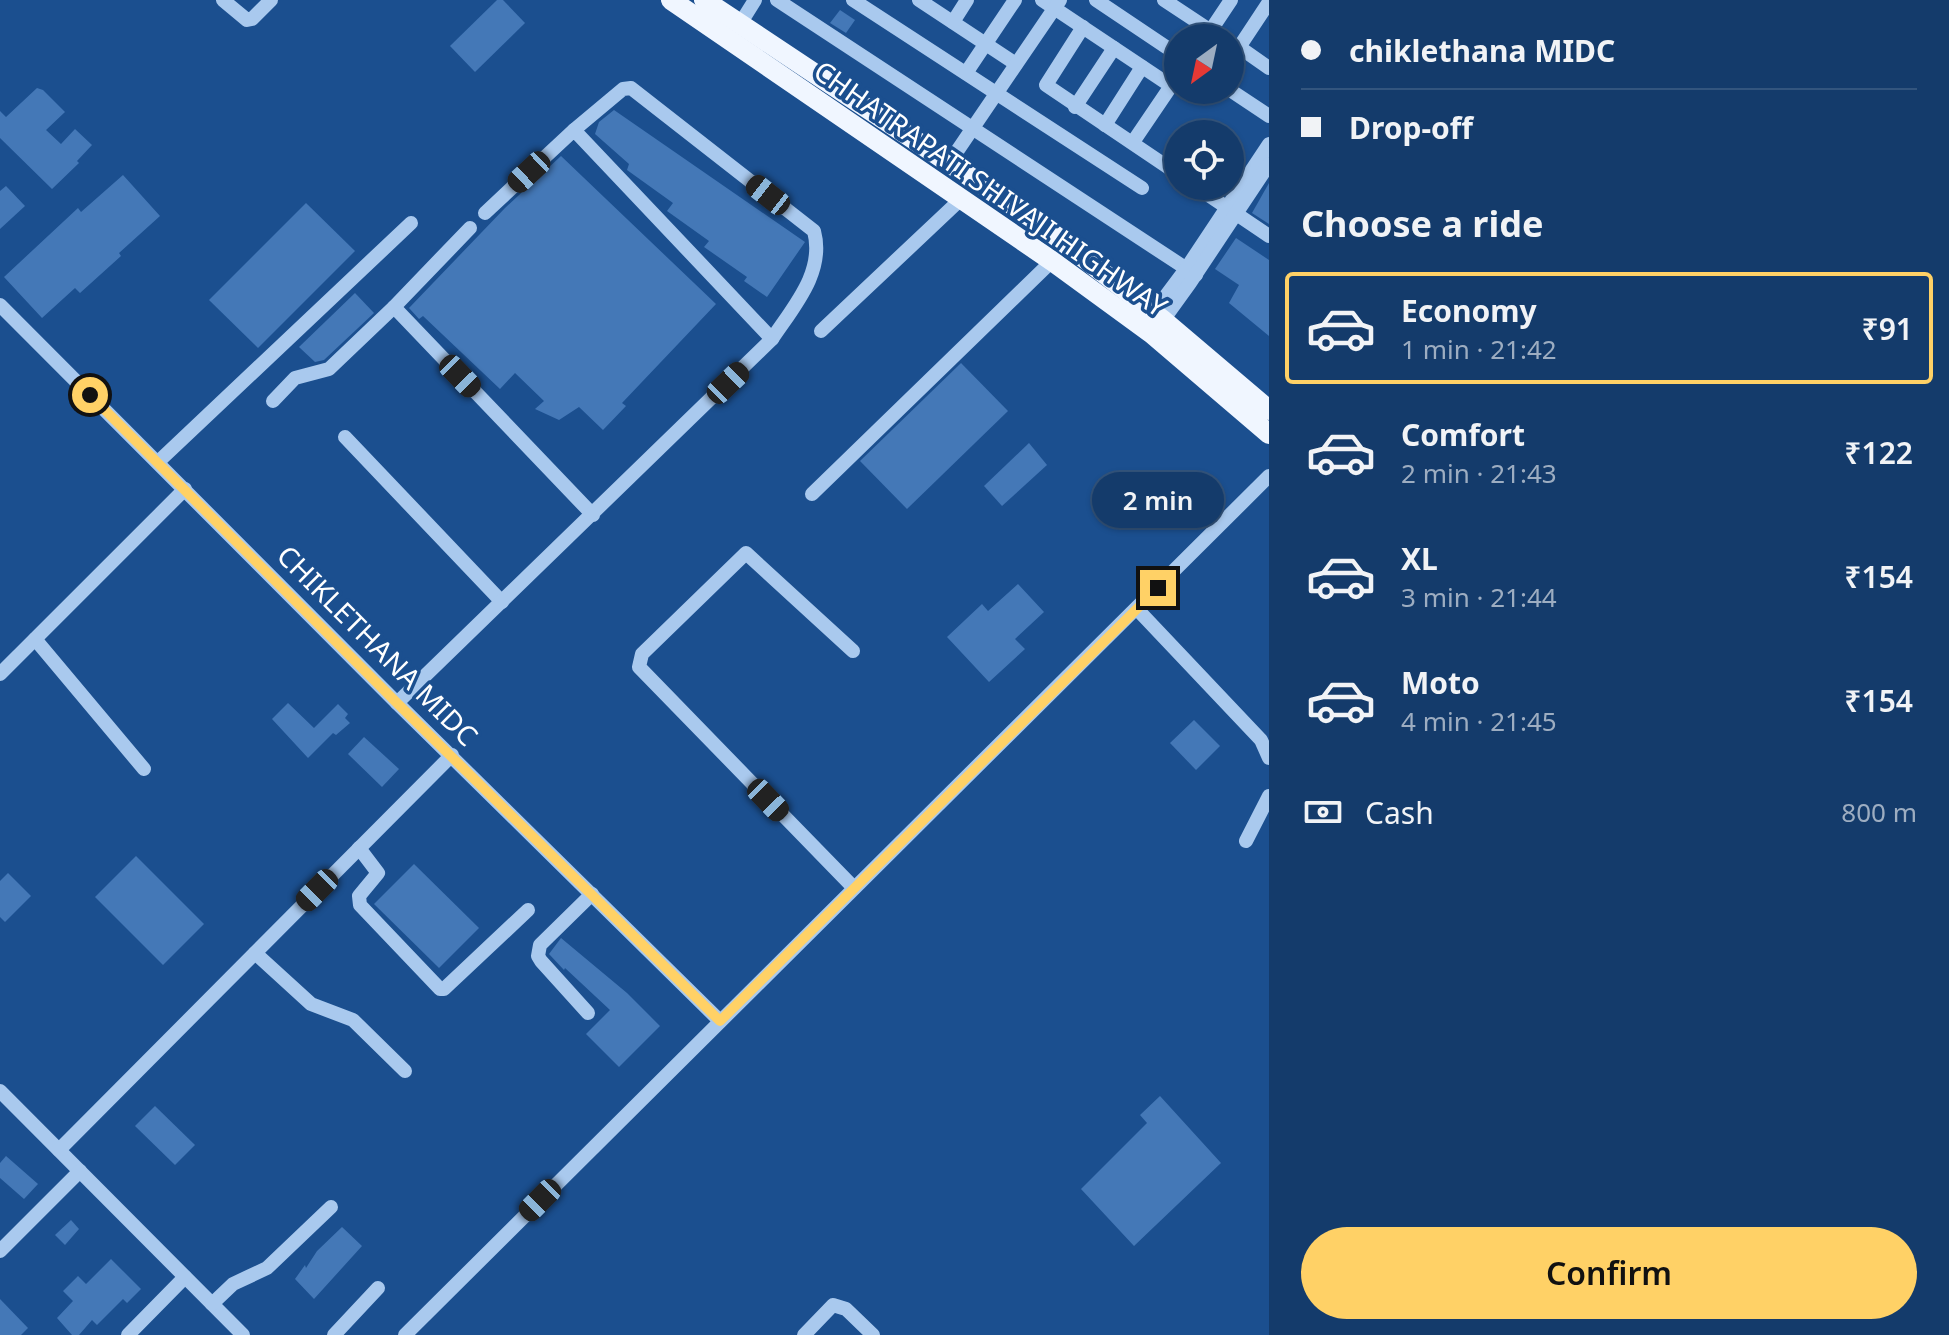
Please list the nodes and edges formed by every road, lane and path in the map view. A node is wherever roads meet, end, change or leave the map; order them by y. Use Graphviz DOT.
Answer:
graph roads {
  1 [pos="223,0"];
  2 [pos="271,0"];
  3 [pos="671,0"];
  4 [pos="704,0"];
  5 [pos="755,0"];
  6 [pos="777,0"];
  7 [pos="853,0"];
  8 [pos="967,0"];
  9 [pos="1015,0"];
  10 [pos="1096,0"];
  11 [pos="1164,0"];
  12 [pos="1231,0"];
  13 [pos="922,1"];
  14 [pos="1269,2"];
  15 [pos="1052,3"];
  16 [pos="1186,6"];
  17 [pos="953,22"];
  18 [pos="740,24"];
  19 [pos="1200,24"];
  20 [pos="1215,24"];
  21 [pos="1083,27"];
  22 [pos="1244,40"];
  23 [pos="985,44"];
  24 [pos="1164,46"];
  25 [pos="1114,48"];
  26 [pos="1244,50"];
  27 [pos="1016,64"];
  28 [pos="1142,67"];
  29 [pos="1269,68"];
  30 [pos="966,73"];
  31 [pos="996,93"];
  32 [pos="1244,99"];
  33 [pos="1075,107"];
  34 [pos="1269,116"];
  35 [pos="1105,125"];
  36 [pos="972,128"];
  37 [pos="574,130"];
  38 [pos="1133,142"];
  39 [pos="1269,144"];
  40 [pos="949,163"];
  41 [pos="1164,164"];
  42 [pos="1269,164"];
  43 [pos="1142,188"];
  44 [pos="961,199"];
  45 [pos="1215,200"];
  46 [pos="1231,211"];
  47 [pos="485,213"];
  48 [pos="411,223"];
  49 [pos="470,228"];
  50 [pos="1269,236"];
  51 [pos="1052,261"];
  52 [pos="1191,272"];
  53 [pos="0,305"];
  54 [pos="394,307"];
  55 [pos="1153,323"];
  56 [pos="821,331"];
  57 [pos="772,339"];
  58 [pos="273,401"];
  59 [pos="1269,410"];
  60 [pos="1269,434"];
  61 [pos="345,437"];
  62 [pos="158,462"];
  63 [pos="1269,476"];
  64 [pos="185,489"];
  65 [pos="812,494"];
  66 [pos="593,515"];
  67 [pos="502,602"];
  68 [pos="1137,609"];
  69 [pos="35,639"];
  70 [pos="853,651"];
  71 [pos="0,674"];
  72 [pos="397,703"];
  73 [pos="452,755"];
  74 [pos="1269,758"];
  75 [pos="144,769"];
  76 [pos="1269,796"];
  77 [pos="1246,841"];
  78 [pos="359,848"];
  79 [pos="854,888"];
  80 [pos="592,894"];
  81 [pos="528,910"];
  82 [pos="255,953"];
  83 [pos="588,1013"];
  84 [pos="720,1021"];
  85 [pos="405,1071"];
  86 [pos="0,1091"];
  87 [pos="59,1150"];
  88 [pos="80,1171"];
  89 [pos="331,1207"];
  90 [pos="0,1251"];
  91 [pos="185,1277"];
  92 [pos="378,1288"];
  93 [pos="212,1304"];
  94 [pos="128,1335"];
  95 [pos="243,1335"];
  96 [pos="334,1335"];
  97 [pos="405,1335"];
  98 [pos="804,1335"];
  99 [pos="873,1335"];
  1 -- 2 [label="street"];
  3 -- 44 [label="main road, CHHATRAPATI SHIVAJI HIGHWAY"];
  4 -- 18 [label="main road, CHHATRAPATI SHIVAJI HIGHWAY"];
  5 -- 18 [label="street"];
  6 -- 36 [label="street"];
  7 -- 30 [label="street"];
  8 -- 17 [label="street"];
  9 -- 23 [label="street"];
  10 -- 24 [label="street"];
  11 -- 16 [label="street"];
  12 -- 20 [label="street"];
  13 -- 17 [label="street"];
  14 -- 22 [label="street"];
  15 -- 21 [label="street"];
  15 -- 27 [label="street"];
  16 -- 19 [label="street"];
  17 -- 23 [label="street"];
  18 -- 40 [label="main road, CHHATRAPATI SHIVAJI HIGHWAY"];
  21 -- 25 [label="street"];
  21 -- 33 [label="street"];
  23 -- 27 [label="street"];
  23 -- 30 [label="street"];
  25 -- 28 [label="street"];
  25 -- 33 [label="street"];
  26 -- 29 [label="street"];
  27 -- 31 [label="street"];
  28 -- 35 [label="street"];
  28 -- 38 [label="street"];
  30 -- 31 [label="street"];
  31 -- 36 [label="street"];
  31 -- 43 [label="street"];
  32 -- 34 [label="street"];
  33 -- 35 [label="street"];
  35 -- 38 [label="street"];
  36 -- 40 [label="street"];
  36 -- 52 [label="street"];
  37 -- 47 [label="street"];
  37 -- 57 [label="street"];
  37 -- 57 [label="street"];
  38 -- 41 [label="street"];
  39 -- 46 [label="street"];
  40 -- 55 [label="main road, CHHATRAPATI SHIVAJI HIGHWAY"];
  42 -- 46 [label="street"];
  44 -- 51 [label="main road, CHHATRAPATI SHIVAJI HIGHWAY"];
  44 -- 56 [label="street"];
  45 -- 46 [label="street"];
  46 -- 50 [label="street"];
  46 -- 52 [label="street"];
  48 -- 62 [label="street"];
  49 -- 54 [label="street"];
  51 -- 55 [label="main road, CHHATRAPATI SHIVAJI HIGHWAY"];
  51 -- 65 [label="street"];
  52 -- 55 [label="street"];
  53 -- 62 [label="street, CHIKLETHANA MIDC"];
  54 -- 58 [label="street"];
  54 -- 66 [label="street"];
  55 -- 59 [label="main road, CHHATRAPATI SHIVAJI HIGHWAY"];
  55 -- 60 [label="main road, CHHATRAPATI SHIVAJI HIGHWAY"];
  57 -- 66 [label="street"];
  61 -- 67 [label="street"];
  62 -- 64 [label="street, CHIKLETHANA MIDC"];
  63 -- 68 [label="street"];
  64 -- 69 [label="street"];
  64 -- 72 [label="street, CHIKLETHANA MIDC"];
  66 -- 67 [label="street"];
  67 -- 72 [label="street"];
  68 -- 74 [label="street"];
  68 -- 79 [label="street"];
  69 -- 71 [label="street"];
  69 -- 75 [label="street"];
  70 -- 79 [label="street"];
  72 -- 73 [label="street, CHIKLETHANA MIDC"];
  73 -- 78 [label="street"];
  73 -- 80 [label="street, CHIKLETHANA MIDC"];
  76 -- 77 [label="street"];
  78 -- 81 [label="street"];
  78 -- 82 [label="street"];
  79 -- 84 [label="street"];
  80 -- 83 [label="street"];
  80 -- 84 [label="street, CHIKLETHANA MIDC"];
  82 -- 85 [label="street"];
  82 -- 87 [label="street"];
  84 -- 97 [label="street"];
  86 -- 87 [label="street"];
  87 -- 88 [label="street"];
  88 -- 90 [label="street"];
  88 -- 91 [label="street"];
  89 -- 93 [label="street"];
  91 -- 93 [label="street"];
  91 -- 94 [label="street"];
  92 -- 96 [label="street"];
  93 -- 95 [label="street"];
  98 -- 99 [label="street"];
}
